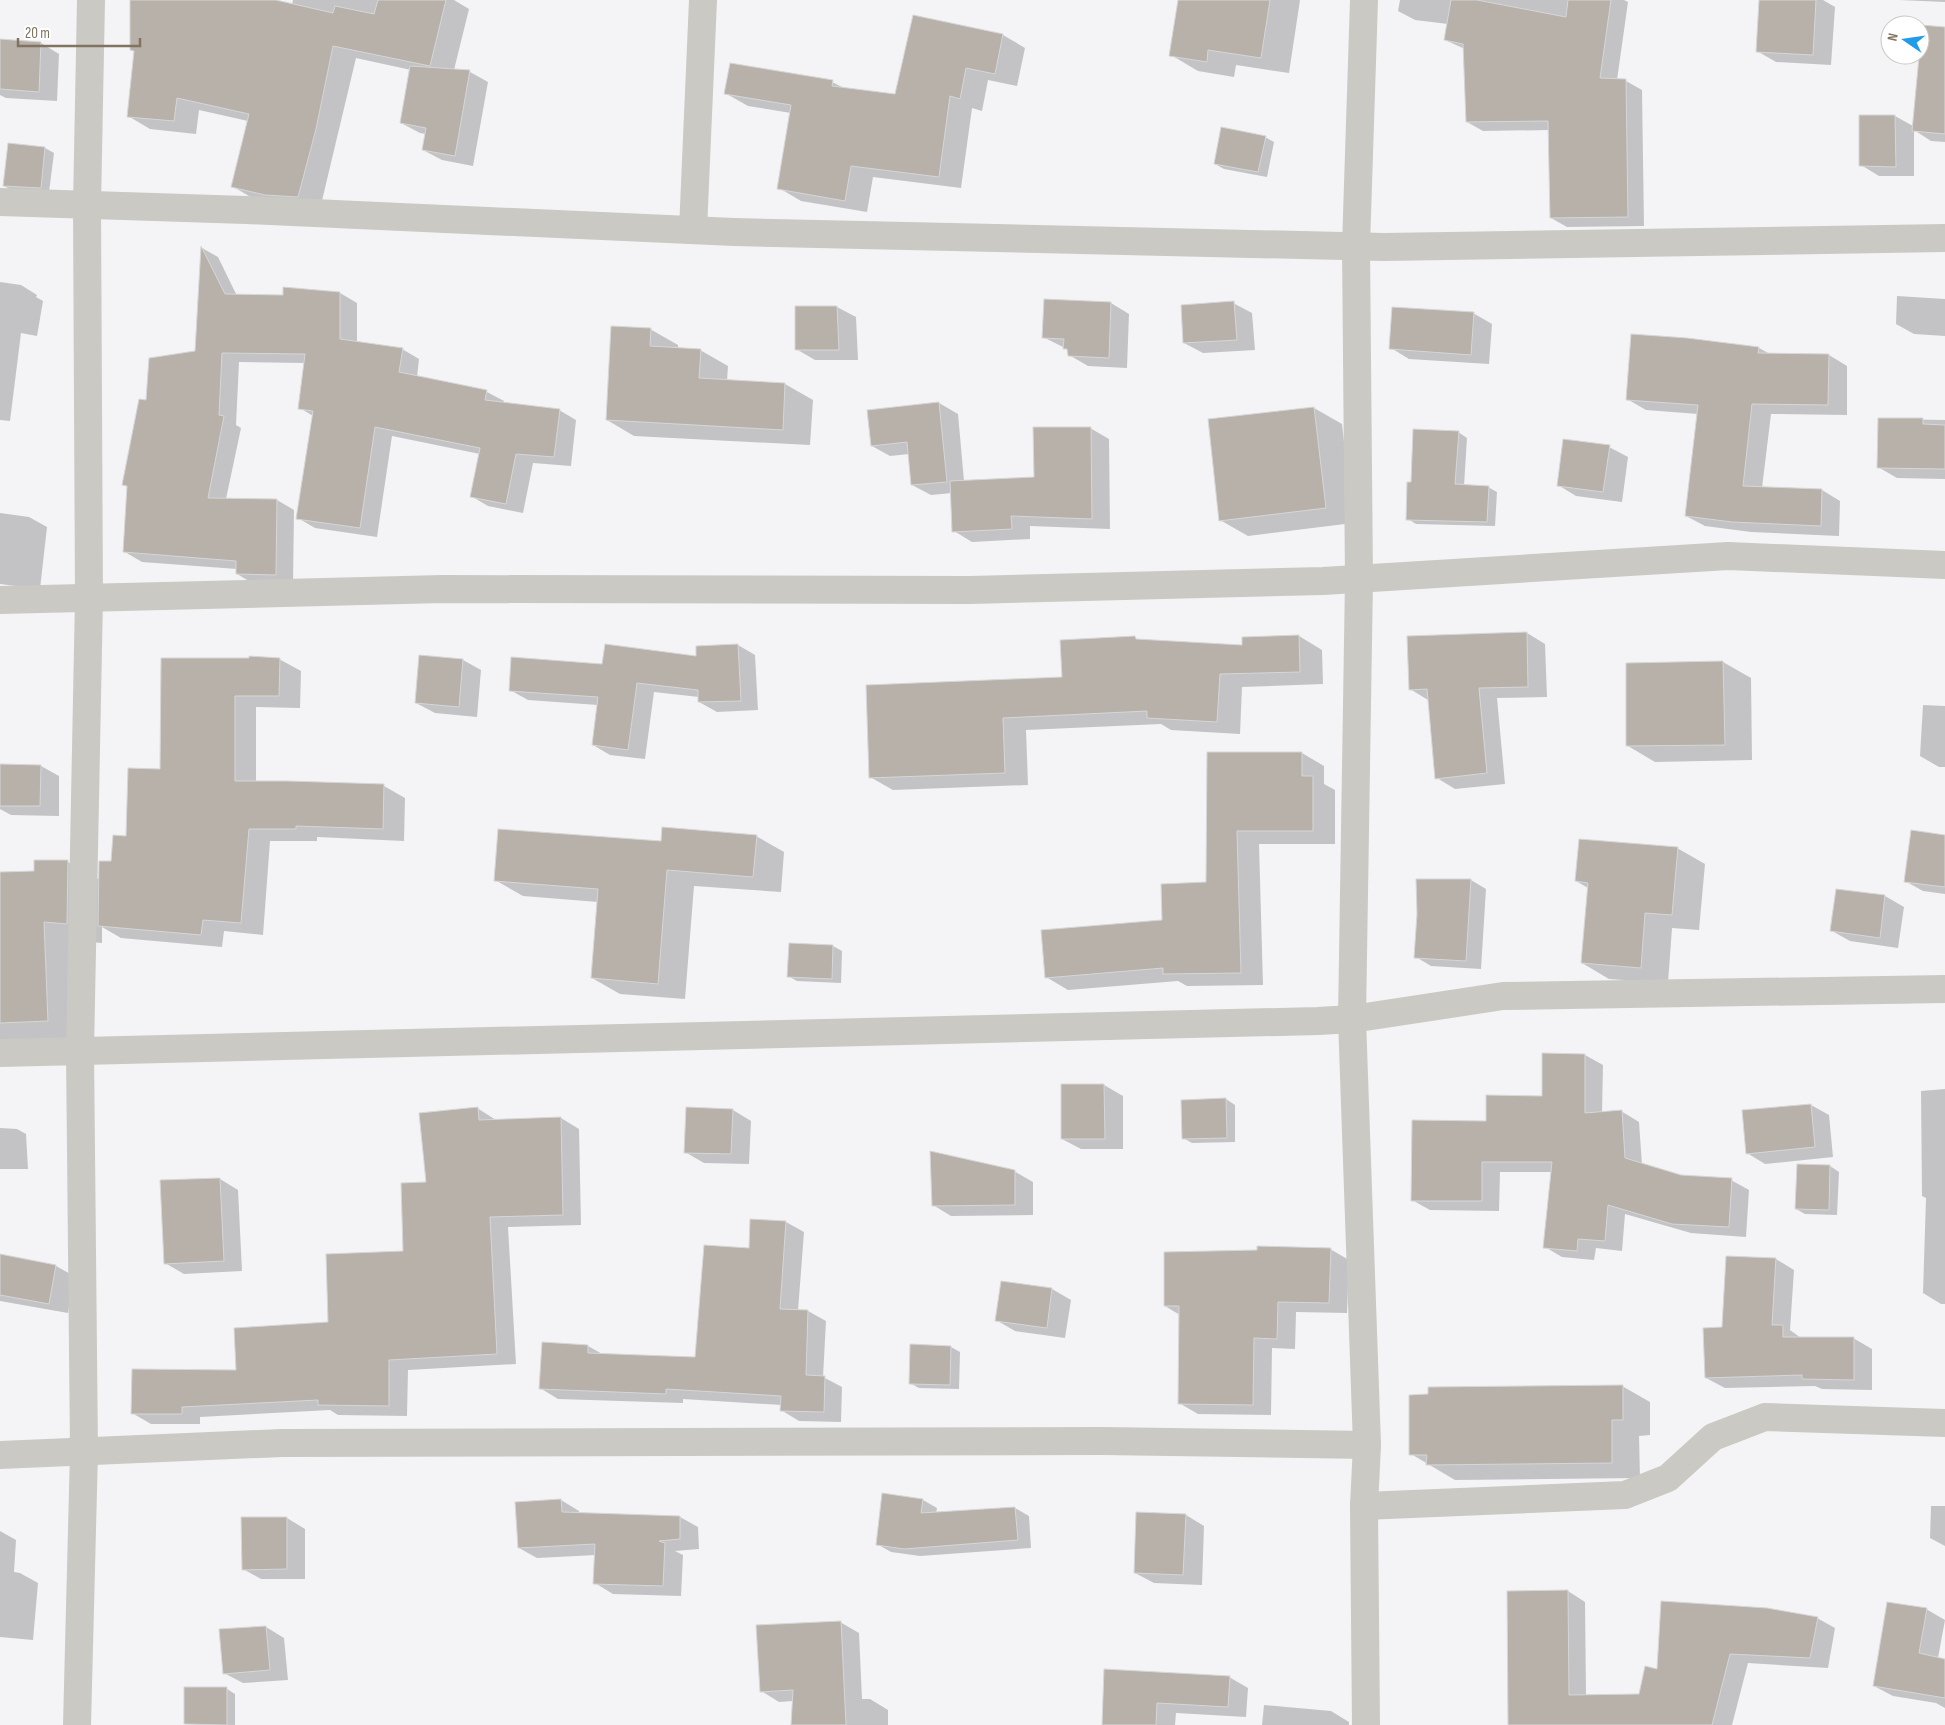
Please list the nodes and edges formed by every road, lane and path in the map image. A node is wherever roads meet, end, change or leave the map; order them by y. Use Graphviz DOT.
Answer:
graph roads {
  1 [pos="91,0"];
  2 [pos="703,0"];
  3 [pos="1364,0"];
  4 [pos="0,202"];
  5 [pos="87,205"];
  6 [pos="693,230"];
  7 [pos="1945,238"];
  8 [pos="1356,246"];
  9 [pos="1945,565"];
  10 [pos="1359,579"];
  11 [pos="89,598"];
  12 [pos="0,600"];
  13 [pos="1945,989"];
  14 [pos="1352,1019"];
  15 [pos="80,1051"];
  16 [pos="0,1053"];
  17 [pos="1945,1423"];
  18 [pos="1367,1445"];
  19 [pos="84,1451"];
  20 [pos="0,1455"];
  21 [pos="1364,1506"];
  22 [pos="77,1725"];
  23 [pos="1366,1725"];
  1 -- 5 [label="street"];
  2 -- 6 [label="street"];
  3 -- 8 [label="street"];
  4 -- 5 [label="street"];
  5 -- 6 [label="street"];
  5 -- 11 [label="street"];
  6 -- 8 [label="street"];
  7 -- 8 [label="street"];
  8 -- 10 [label="street"];
  9 -- 10 [label="street"];
  10 -- 11 [label="street"];
  10 -- 14 [label="street"];
  11 -- 12 [label="street"];
  11 -- 15 [label="street"];
  13 -- 14 [label="street"];
  14 -- 15 [label="street"];
  14 -- 18 [label="street"];
  15 -- 16 [label="street"];
  15 -- 19 [label="street"];
  17 -- 21 [label="street"];
  18 -- 19 [label="street"];
  18 -- 21 [label="street"];
  19 -- 20 [label="street"];
  19 -- 22 [label="street"];
  21 -- 23 [label="street"];
}
